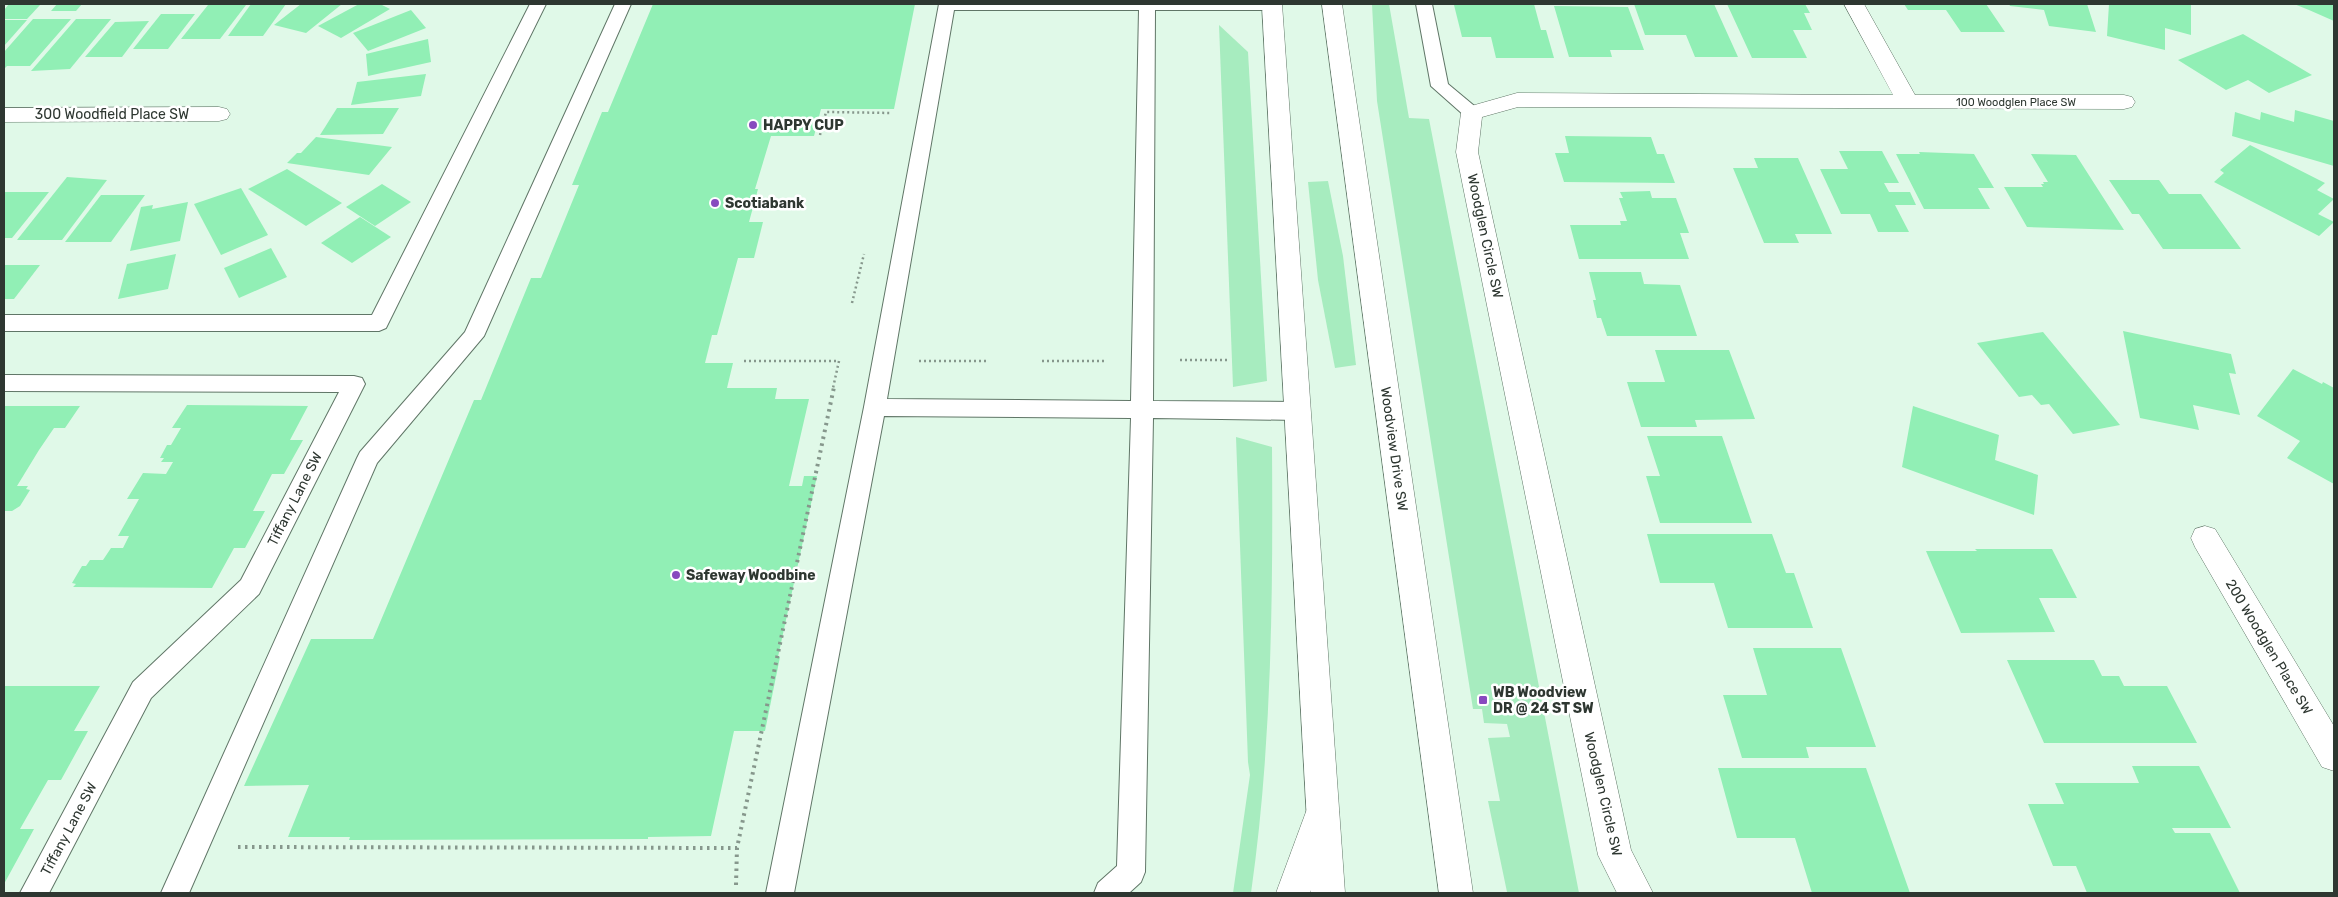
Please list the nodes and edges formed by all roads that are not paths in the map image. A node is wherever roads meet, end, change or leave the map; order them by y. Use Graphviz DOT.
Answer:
graph roads {
  1 [pos="538,4"];
  2 [pos="623,4"];
  3 [pos="1272,4"];
  4 [pos="1424,4"];
  5 [pos="1854,4"];
  6 [pos="947,5"];
  7 [pos="1147,5"];
  8 [pos="1332,8"];
  9 [pos="1908,102"];
  10 [pos="2124,102"];
  11 [pos="220,114"];
  12 [pos="1472,114"];
  13 [pos="4,115"];
  14 [pos="4,323"];
  15 [pos="4,383"];
  16 [pos="875,407"];
  17 [pos="1142,408"];
  18 [pos="1298,411"];
  19 [pos="2205,538"];
  20 [pos="2334,756"];
  21 [pos="1322,812"];
  22 [pos="34,893"];
  23 [pos="174,893"];
  24 [pos="780,893"];
  25 [pos="1108,893"];
  26 [pos="1293,893"];
  27 [pos="1328,893"];
  28 [pos="1456,893"];
  29 [pos="1636,893"];
  1 -- 14 [label="lane"];
  2 -- 23 [label="lane"];
  3 -- 7 [label="lane"];
  3 -- 18 [label="street"];
  4 -- 12 [label="lane"];
  5 -- 9 [label="street"];
  6 -- 7 [label="lane"];
  6 -- 16 [label="lane"];
  7 -- 17 [label="lane"];
  8 -- 28 [label="street, Woodview Drive SW"];
  9 -- 10 [label="street, 100 Woodglen Place SW"];
  9 -- 12 [label="street"];
  11 -- 13 [label="street, 300 Woodfield Place SW"];
  12 -- 29 [label="street, Woodglen Circle SW"];
  15 -- 22 [label="lane, Tiffany Lane SW"];
  16 -- 17 [label="lane"];
  16 -- 24 [label="lane"];
  17 -- 18 [label="lane"];
  17 -- 25 [label="lane"];
  18 -- 21 [label="street"];
  19 -- 20 [label="street, 200 Woodglen Place SW"];
  21 -- 26 [label="street"];
  21 -- 27 [label="street"];
}
